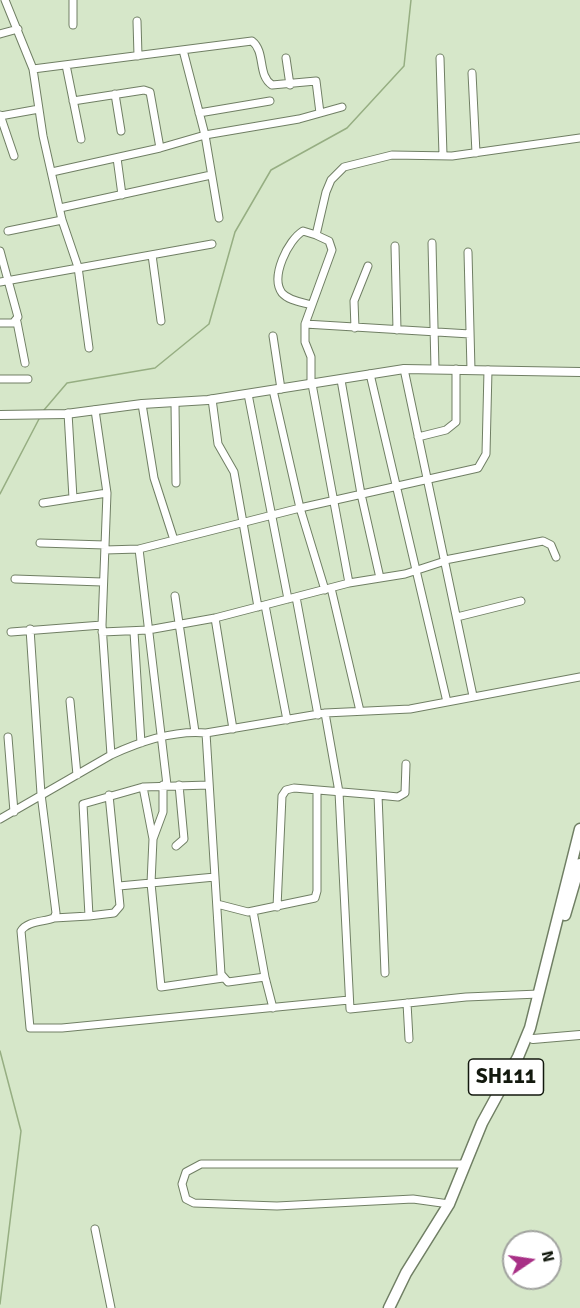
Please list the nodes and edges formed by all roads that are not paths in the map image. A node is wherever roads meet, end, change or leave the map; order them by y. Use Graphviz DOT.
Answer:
graph roads {
  1 [pos="5,0"];
  2 [pos="73,0"];
  3 [pos="137,21"];
  4 [pos="73,26"];
  5 [pos="18,29"];
  6 [pos="0,34"];
  7 [pos="183,50"];
  8 [pos="138,56"];
  9 [pos="286,58"];
  10 [pos="441,58"];
  11 [pos="66,65"];
  12 [pos="33,69"];
  13 [pos="472,73"];
  14 [pos="290,85"];
  15 [pos="115,94"];
  16 [pos="270,100"];
  17 [pos="73,101"];
  18 [pos="342,107"];
  19 [pos="39,109"];
  20 [pos="199,113"];
  21 [pos="320,113"];
  22 [pos="0,115"];
  23 [pos="121,131"];
  24 [pos="205,135"];
  25 [pos="580,138"];
  26 [pos="81,139"];
  27 [pos="160,148"];
  28 [pos="476,153"];
  29 [pos="443,155"];
  30 [pos="14,156"];
  31 [pos="117,158"];
  32 [pos="52,172"];
  33 [pos="211,176"];
  34 [pos="122,195"];
  35 [pos="60,208"];
  36 [pos="219,218"];
  37 [pos="62,220"];
  38 [pos="8,231"];
  39 [pos="316,235"];
  40 [pos="432,243"];
  41 [pos="212,244"];
  42 [pos="395,246"];
  43 [pos="0,251"];
  44 [pos="468,252"];
  45 [pos="152,255"];
  46 [pos="368,266"];
  47 [pos="78,267"];
  48 [pos="9,280"];
  49 [pos="0,282"];
  50 [pos="312,305"];
  51 [pos="161,321"];
  52 [pos="17,322"];
  53 [pos="0,323"];
  54 [pos="305,324"];
  55 [pos="355,328"];
  56 [pos="397,330"];
  57 [pos="433,332"];
  58 [pos="470,334"];
  59 [pos="273,336"];
  60 [pos="89,348"];
  61 [pos="25,363"];
  62 [pos="404,369"];
  63 [pos="435,369"];
  64 [pos="456,369"];
  65 [pos="471,370"];
  66 [pos="488,370"];
  67 [pos="580,372"];
  68 [pos="370,374"];
  69 [pos="0,379"];
  70 [pos="28,379"];
  71 [pos="341,380"];
  72 [pos="311,384"];
  73 [pos="277,389"];
  74 [pos="248,394"];
  75 [pos="212,399"];
  76 [pos="175,403"];
  77 [pos="142,404"];
  78 [pos="95,410"];
  79 [pos="67,414"];
  80 [pos="0,415"];
  81 [pos="418,437"];
  82 [pos="427,480"];
  83 [pos="176,483"];
  84 [pos="394,487"];
  85 [pos="107,493"];
  86 [pos="361,494"];
  87 [pos="73,498"];
  88 [pos="332,500"];
  89 [pos="43,503"];
  90 [pos="300,508"];
  91 [pos="272,517"];
  92 [pos="244,523"];
  93 [pos="174,540"];
  94 [pos="40,543"];
  95 [pos="105,548"];
  96 [pos="139,549"];
  97 [pos="556,557"];
  98 [pos="445,561"];
  99 [pos="417,571"];
  100 [pos="380,578"];
  101 [pos="15,579"];
  102 [pos="102,582"];
  103 [pos="349,583"];
  104 [pos="328,589"];
  105 [pos="175,596"];
  106 [pos="296,597"];
  107 [pos="288,599"];
  108 [pos="521,601"];
  109 [pos="262,606"];
  110 [pos="457,617"];
  111 [pos="215,618"];
  112 [pos="178,624"];
  113 [pos="102,628"];
  114 [pos="30,629"];
  115 [pos="148,630"];
  116 [pos="11,632"];
  117 [pos="134,632"];
  118 [pos="580,677"];
  119 [pos="473,696"];
  120 [pos="70,701"];
  121 [pos="447,702"];
  122 [pos="360,711"];
  123 [pos="322,714"];
  124 [pos="287,720"];
  125 [pos="233,729"];
  126 [pos="195,732"];
  127 [pos="206,733"];
  128 [pos="8,737"];
  129 [pos="160,738"];
  130 [pos="141,742"];
  131 [pos="111,755"];
  132 [pos="406,764"];
  133 [pos="77,775"];
  134 [pos="165,785"];
  135 [pos="179,785"];
  136 [pos="209,785"];
  137 [pos="143,787"];
  138 [pos="317,790"];
  139 [pos="339,792"];
  140 [pos="41,794"];
  141 [pos="109,795"];
  142 [pos="378,795"];
  143 [pos="14,812"];
  144 [pos="0,819"];
  145 [pos="580,829"];
  146 [pos="153,839"];
  147 [pos="176,846"];
  148 [pos="580,864"];
  149 [pos="215,877"];
  150 [pos="151,883"];
  151 [pos="119,886"];
  152 [pos="217,904"];
  153 [pos="277,906"];
  154 [pos="252,911"];
  155 [pos="89,916"];
  156 [pos="54,918"];
  157 [pos="385,973"];
  158 [pos="265,977"];
  159 [pos="223,978"];
  160 [pos="538,994"];
  161 [pos="349,1000"];
  162 [pos="407,1003"];
  163 [pos="273,1008"];
  164 [pos="580,1035"];
  165 [pos="409,1039"];
  166 [pos="533,1039"];
  167 [pos="465,1164"];
  168 [pos="449,1204"];
  169 [pos="95,1228"];
  170 [pos="111,1308"];
  171 [pos="389,1308"];
  172 [pos="394,1308"];
  1 -- 5 [label="street"];
  2 -- 4 [label="street"];
  3 -- 8 [label="street"];
  5 -- 6 [label="street"];
  5 -- 12 [label="street"];
  7 -- 8 [label="street"];
  7 -- 14 [label="street"];
  7 -- 20 [label="street"];
  8 -- 11 [label="street"];
  9 -- 14 [label="street"];
  10 -- 29 [label="street"];
  11 -- 12 [label="street"];
  11 -- 17 [label="street"];
  12 -- 19 [label="street"];
  13 -- 28 [label="street"];
  14 -- 21 [label="street"];
  15 -- 17 [label="street"];
  15 -- 23 [label="street"];
  15 -- 27 [label="street"];
  16 -- 20 [label="street"];
  17 -- 26 [label="street"];
  18 -- 21 [label="street"];
  19 -- 22 [label="street"];
  19 -- 32 [label="street"];
  20 -- 24 [label="street"];
  21 -- 24 [label="street"];
  22 -- 30 [label="street"];
  24 -- 27 [label="street"];
  24 -- 33 [label="street"];
  25 -- 28 [label="street"];
  27 -- 31 [label="street"];
  28 -- 29 [label="street"];
  29 -- 39 [label="street"];
  31 -- 32 [label="street"];
  31 -- 34 [label="street"];
  32 -- 35 [label="street"];
  33 -- 34 [label="street"];
  33 -- 36 [label="street"];
  34 -- 35 [label="street"];
  35 -- 37 [label="street"];
  37 -- 38 [label="street"];
  37 -- 47 [label="street"];
  39 -- 50 [label="street"];
  39 -- 50 [label="street"];
  40 -- 57 [label="street"];
  41 -- 45 [label="street"];
  42 -- 56 [label="street"];
  43 -- 48 [label="street"];
  44 -- 58 [label="street"];
  45 -- 47 [label="street"];
  45 -- 51 [label="street"];
  46 -- 55 [label="street"];
  47 -- 48 [label="street"];
  47 -- 60 [label="street"];
  48 -- 49 [label="street"];
  48 -- 52 [label="street"];
  50 -- 54 [label="street"];
  52 -- 53 [label="street"];
  52 -- 61 [label="street"];
  54 -- 55 [label="street"];
  54 -- 72 [label="street"];
  55 -- 56 [label="street"];
  56 -- 57 [label="street"];
  57 -- 58 [label="street"];
  57 -- 63 [label="street"];
  58 -- 65 [label="street"];
  59 -- 73 [label="street"];
  62 -- 63 [label="street"];
  62 -- 68 [label="street"];
  62 -- 81 [label="street"];
  63 -- 64 [label="street"];
  64 -- 65 [label="street"];
  64 -- 81 [label="street"];
  65 -- 66 [label="street"];
  66 -- 67 [label="street"];
  66 -- 82 [label="street"];
  68 -- 71 [label="street"];
  68 -- 84 [label="street"];
  69 -- 70 [label="street"];
  71 -- 72 [label="street"];
  71 -- 86 [label="street"];
  72 -- 73 [label="street"];
  72 -- 88 [label="street"];
  73 -- 74 [label="street"];
  73 -- 90 [label="street"];
  74 -- 75 [label="street"];
  74 -- 91 [label="street"];
  75 -- 76 [label="street"];
  75 -- 92 [label="street"];
  76 -- 77 [label="street"];
  76 -- 83 [label="street"];
  77 -- 78 [label="street"];
  77 -- 93 [label="street"];
  78 -- 79 [label="street"];
  78 -- 85 [label="street"];
  79 -- 80 [label="street"];
  79 -- 87 [label="street"];
  81 -- 82 [label="street"];
  82 -- 84 [label="street"];
  82 -- 98 [label="street"];
  84 -- 86 [label="street"];
  84 -- 99 [label="street"];
  85 -- 87 [label="street"];
  85 -- 95 [label="street"];
  86 -- 88 [label="street"];
  86 -- 100 [label="street"];
  87 -- 89 [label="street"];
  88 -- 90 [label="street"];
  88 -- 103 [label="street"];
  90 -- 91 [label="street"];
  90 -- 104 [label="street"];
  91 -- 92 [label="street"];
  91 -- 107 [label="street"];
  92 -- 93 [label="street"];
  92 -- 109 [label="street"];
  93 -- 96 [label="street"];
  94 -- 95 [label="street"];
  95 -- 96 [label="street"];
  95 -- 102 [label="street"];
  96 -- 115 [label="street"];
  97 -- 98 [label="street"];
  98 -- 99 [label="street"];
  98 -- 110 [label="street"];
  99 -- 100 [label="street"];
  99 -- 121 [label="street"];
  100 -- 103 [label="street"];
  101 -- 102 [label="street"];
  102 -- 113 [label="street"];
  103 -- 104 [label="street"];
  104 -- 106 [label="street"];
  104 -- 122 [label="street"];
  105 -- 112 [label="street"];
  106 -- 107 [label="street"];
  106 -- 123 [label="street"];
  107 -- 109 [label="street"];
  108 -- 110 [label="street"];
  109 -- 111 [label="street"];
  109 -- 124 [label="street"];
  110 -- 119 [label="street"];
  111 -- 112 [label="street"];
  111 -- 125 [label="street"];
  112 -- 115 [label="street"];
  112 -- 126 [label="street"];
  113 -- 114 [label="street"];
  113 -- 117 [label="street"];
  113 -- 131 [label="street"];
  114 -- 116 [label="street"];
  114 -- 140 [label="street"];
  115 -- 117 [label="street"];
  115 -- 129 [label="street"];
  117 -- 130 [label="street"];
  118 -- 119 [label="street"];
  119 -- 121 [label="street"];
  120 -- 133 [label="street"];
  121 -- 122 [label="street"];
  122 -- 123 [label="street"];
  123 -- 124 [label="street"];
  123 -- 139 [label="street"];
  124 -- 125 [label="street"];
  125 -- 127 [label="street"];
  126 -- 127 [label="street"];
  126 -- 129 [label="street"];
  127 -- 136 [label="street"];
  128 -- 143 [label="street"];
  129 -- 130 [label="street"];
  129 -- 134 [label="street"];
  130 -- 131 [label="street"];
  131 -- 133 [label="street"];
  132 -- 142 [label="street"];
  133 -- 140 [label="street"];
  134 -- 135 [label="street"];
  134 -- 137 [label="street"];
  134 -- 146 [label="street"];
  135 -- 136 [label="street"];
  135 -- 147 [label="street"];
  136 -- 149 [label="street"];
  137 -- 141 [label="street"];
  137 -- 146 [label="street"];
  138 -- 139 [label="street"];
  138 -- 153 [label="street"];
  138 -- 153 [label="street"];
  139 -- 142 [label="street"];
  139 -- 161 [label="street"];
  140 -- 143 [label="street"];
  140 -- 156 [label="street"];
  141 -- 151 [label="street"];
  141 -- 155 [label="street"];
  142 -- 157 [label="street"];
  143 -- 144 [label="street"];
  145 -- 160 [label="main road, SH111"];
  146 -- 150 [label="street"];
  148 -- 166 [label="main road, SH111"];
  149 -- 150 [label="street"];
  149 -- 152 [label="street"];
  150 -- 151 [label="street"];
  150 -- 159 [label="street"];
  151 -- 155 [label="street"];
  152 -- 154 [label="street"];
  152 -- 159 [label="street"];
  153 -- 154 [label="street"];
  154 -- 158 [label="street"];
  155 -- 156 [label="street"];
  156 -- 163 [label="street"];
  158 -- 159 [label="street"];
  158 -- 163 [label="street"];
  160 -- 162 [label="street"];
  160 -- 167 [label="main road, SH111"];
  161 -- 162 [label="street"];
  161 -- 163 [label="street"];
  162 -- 165 [label="street"];
  164 -- 166 [label="street"];
  166 -- 172 [label="main road, SH111"];
  167 -- 168 [label="main road, SH111"];
  167 -- 168 [label="street"];
  168 -- 171 [label="main road, SH111"];
  169 -- 170 [label="street"];
}
